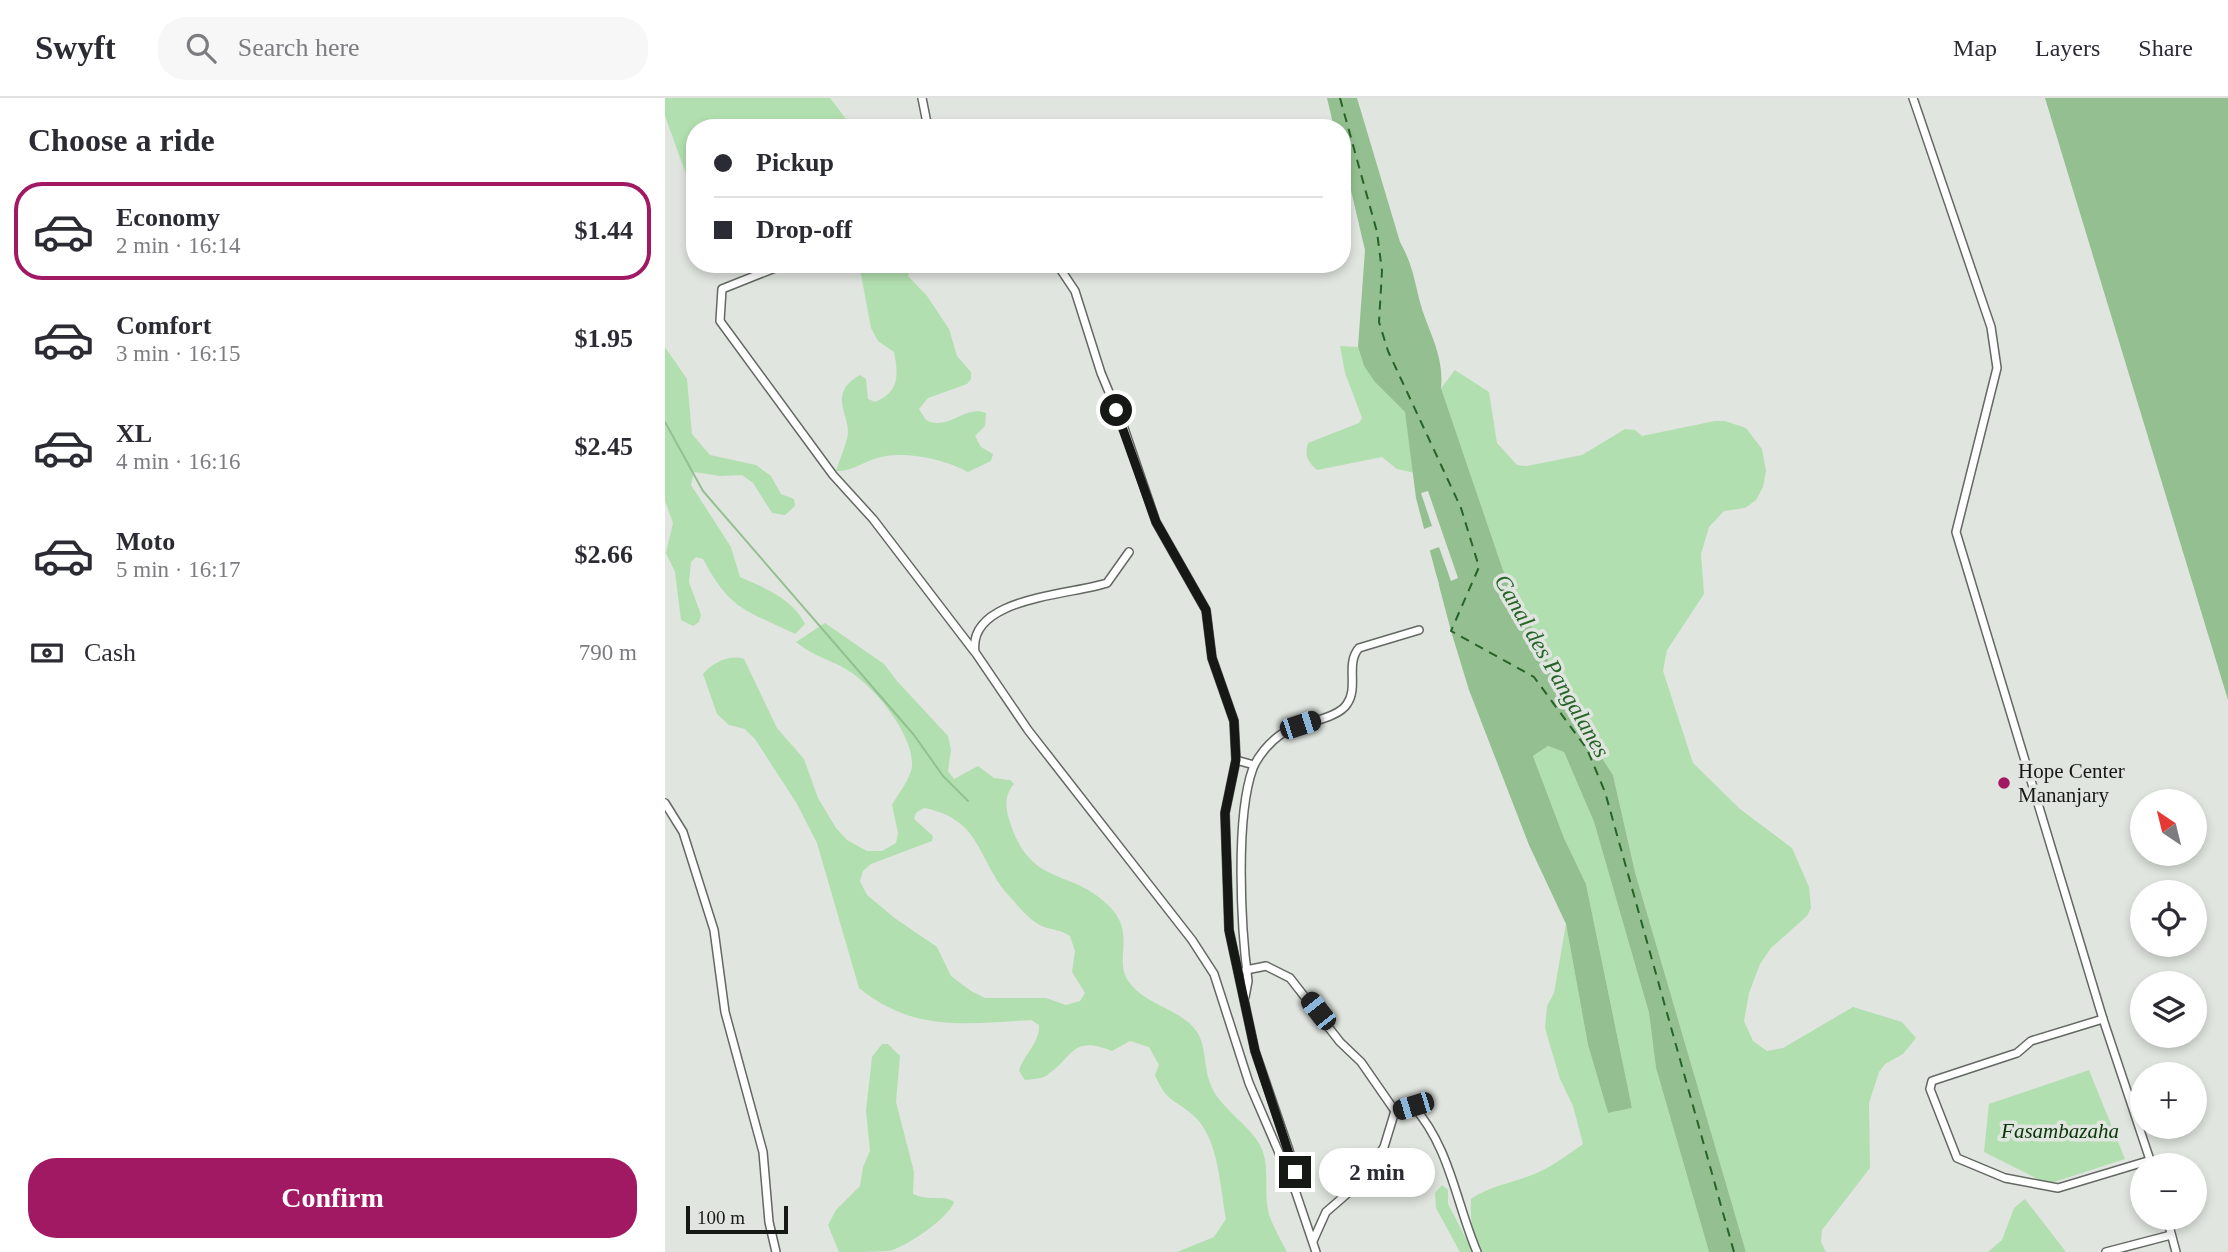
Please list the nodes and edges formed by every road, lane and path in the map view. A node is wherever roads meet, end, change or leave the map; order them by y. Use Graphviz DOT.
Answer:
graph roads {
  1 [pos="922,98"];
  2 [pos="1913,98"];
  3 [pos="926,119"];
  4 [pos="762,273"];
  5 [pos="1063,273"];
  6 [pos="1129,552"];
  7 [pos="1419,630"];
  8 [pos="975,652"];
  9 [pos="1236,760"];
  10 [pos="1254,765"];
  11 [pos="665,803"];
  12 [pos="1246,970"];
  13 [pos="1244,1002"];
  14 [pos="2103,1019"];
  15 [pos="1395,1111"];
  16 [pos="2149,1153"];
  17 [pos="2130,1169"];
  18 [pos="1295,1190"];
  19 [pos="2170,1230"];
  20 [pos="2171,1235"];
  21 [pos="1313,1242"];
  22 [pos="2124,1250"];
  23 [pos="776,1252"];
  24 [pos="1316,1252"];
  25 [pos="1477,1252"];
  26 [pos="2106,1252"];
  27 [pos="2176,1252"];
  1 -- 3 [label="street"];
  2 -- 14 [label="street"];
  4 -- 8 [label="street"];
  5 -- 9 [label="street"];
  6 -- 8 [label="street"];
  7 -- 10 [label="street"];
  8 -- 18 [label="street"];
  9 -- 10 [label="street"];
  9 -- 13 [label="street"];
  10 -- 12 [label="street"];
  11 -- 23 [label="street"];
  12 -- 13 [label="street"];
  12 -- 15 [label="street"];
  13 -- 18 [label="street"];
  14 -- 16 [label="street"];
  14 -- 17 [label="street"];
  15 -- 21 [label="street"];
  15 -- 25 [label="street"];
  18 -- 21 [label="street"];
  19 -- 20 [label="street"];
  20 -- 22 [label="street"];
  20 -- 27 [label="street"];
  21 -- 24 [label="street"];
  22 -- 26 [label="street"];
}
